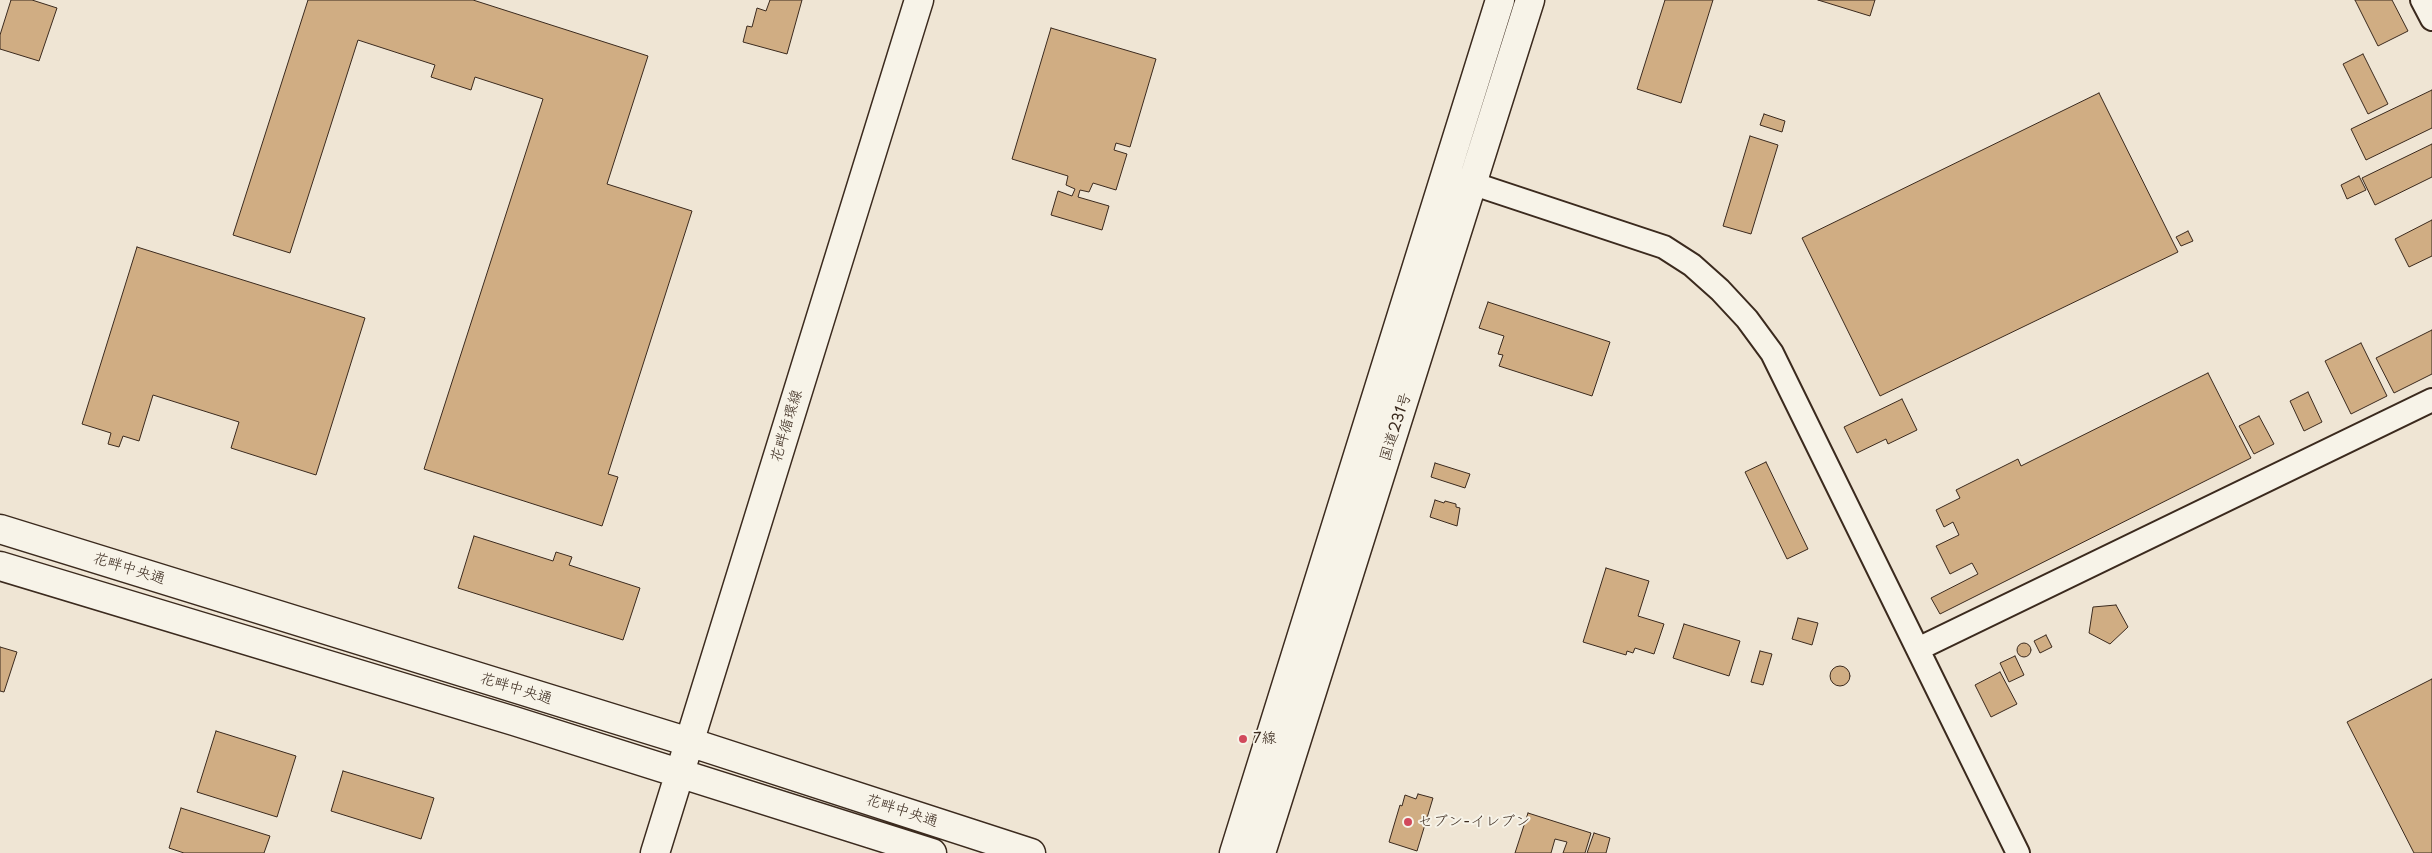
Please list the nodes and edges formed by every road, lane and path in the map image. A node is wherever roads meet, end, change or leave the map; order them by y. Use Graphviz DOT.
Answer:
graph roads {
  1 [pos="919,0"];
  2 [pos="1500,0"];
  3 [pos="1530,0"];
  4 [pos="2422,0"];
  5 [pos="2432,20"];
  6 [pos="1446,175"];
  7 [pos="1473,182"];
  8 [pos="2432,400"];
  9 [pos="0,530"];
  10 [pos="0,566"];
  11 [pos="1918,649"];
  12 [pos="689,742"];
  13 [pos="680,773"];
  14 [pos="655,853"];
  15 [pos="932,853"];
  16 [pos="1031,853"];
  17 [pos="1234,853"];
  18 [pos="1261,853"];
  19 [pos="2018,853"];
  1 -- 12 [label="main road, 花畔循環線"];
  2 -- 6 [label="main road, 国道231号"];
  3 -- 7 [label="main road, 国道231号"];
  4 -- 5 [label="street"];
  6 -- 7 [label="street"];
  6 -- 17 [label="main road, 国道231号"];
  7 -- 11 [label="street"];
  7 -- 18 [label="main road, 国道231号"];
  8 -- 11 [label="street"];
  9 -- 12 [label="main road, 花畔中央通"];
  10 -- 13 [label="main road, 花畔中央通"];
  11 -- 19 [label="street"];
  12 -- 13 [label="main road, 花畔循環線"];
  12 -- 16 [label="main road, 花畔中央通"];
  13 -- 14 [label="main road, 花畔循環線"];
  13 -- 15 [label="main road, 花畔中央通"];
}
